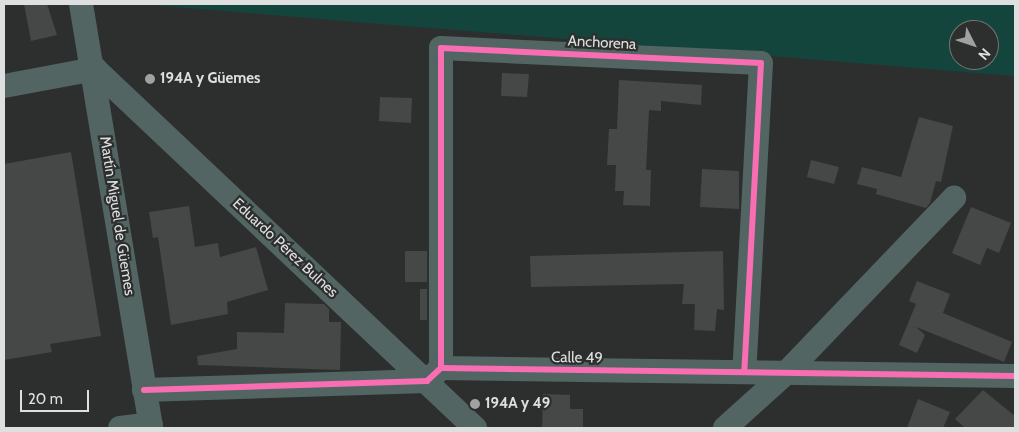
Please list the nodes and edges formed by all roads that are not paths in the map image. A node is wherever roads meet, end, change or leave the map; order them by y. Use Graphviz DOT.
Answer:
graph roads {
  1 [pos="81,4"];
  2 [pos="94,69"];
  3 [pos="4,86"];
  4 [pos="954,198"];
  5 [pos="744,372"];
  6 [pos="786,373"];
  7 [pos="434,375"];
  8 [pos="1015,376"];
  9 [pos="144,390"];
  10 [pos="151,426"];
  11 [pos="120,428"];
  12 [pos="476,428"];
  13 [pos="725,428"];
  1 -- 2 [label="street, Martín Miguel de Güemes"];
  2 -- 3 [label="street"];
  2 -- 7 [label="street, Eduardo Pérez Bulnes"];
  2 -- 9 [label="street, Martín Miguel de Güemes"];
  4 -- 6 [label="street"];
  5 -- 6 [label="street, Calle 49"];
  5 -- 7 [label="street, Calle 49"];
  5 -- 7 [label="street, Anchorena"];
  6 -- 8 [label="street, Calle 49"];
  6 -- 13 [label="street"];
  7 -- 9 [label="street, Calle 49"];
  7 -- 12 [label="street, Eduardo Pérez Bulnes"];
  9 -- 10 [label="street, Martín Miguel de Güemes"];
  10 -- 11 [label="street"];
}
